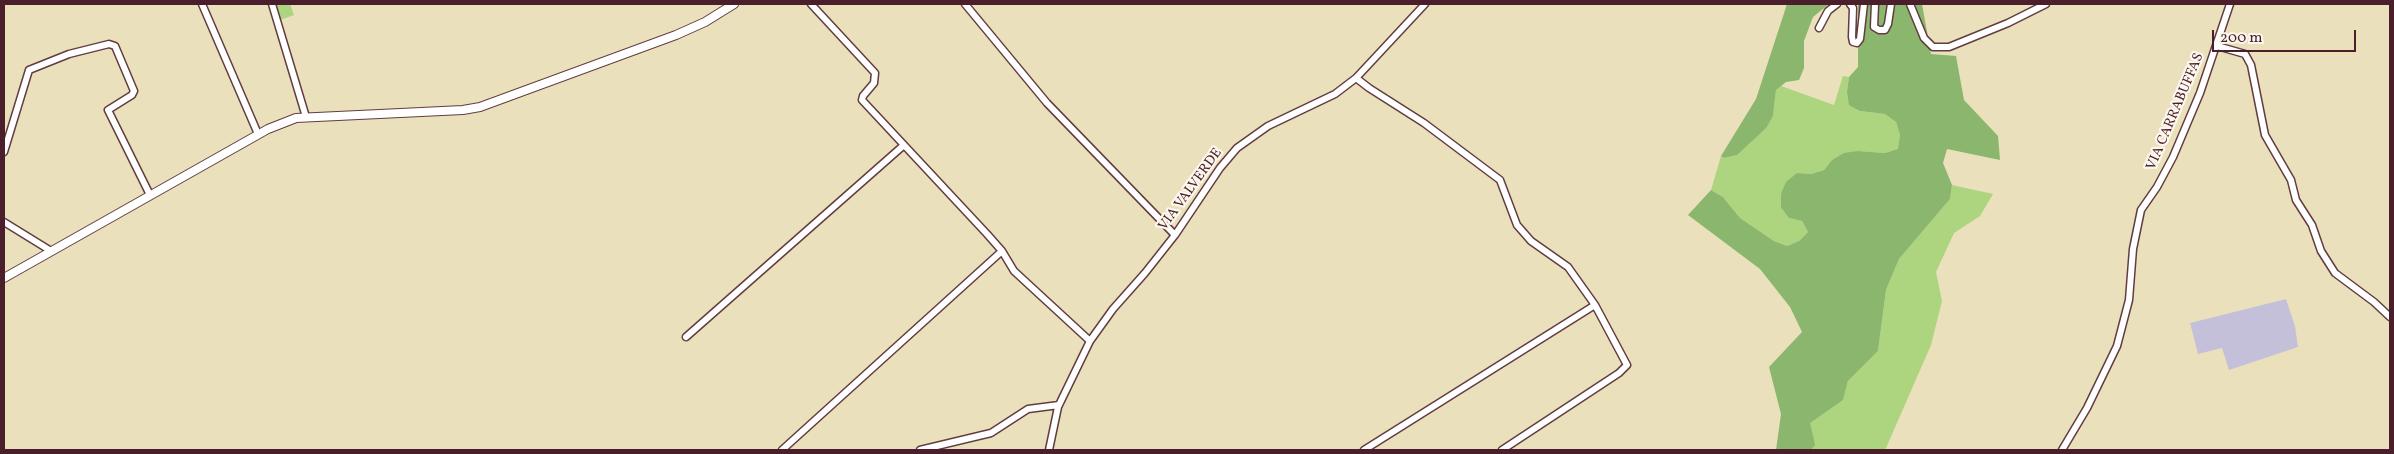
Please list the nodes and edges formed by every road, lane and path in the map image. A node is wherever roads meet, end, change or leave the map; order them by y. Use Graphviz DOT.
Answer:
graph roads {
  1 [pos="202,4"];
  2 [pos="272,4"];
  3 [pos="734,4"];
  4 [pos="811,4"];
  5 [pos="964,4"];
  6 [pos="1425,4"];
  7 [pos="1837,4"];
  8 [pos="1850,4"];
  9 [pos="1864,4"];
  10 [pos="1875,4"];
  11 [pos="1891,4"];
  12 [pos="1910,4"];
  13 [pos="2046,4"];
  14 [pos="2230,4"];
  15 [pos="1819,28"];
  16 [pos="2216,46"];
  17 [pos="1356,78"];
  18 [pos="306,117"];
  19 [pos="258,134"];
  20 [pos="904,145"];
  21 [pos="4,152"];
  22 [pos="150,194"];
  23 [pos="4,222"];
  24 [pos="1175,235"];
  25 [pos="51,251"];
  26 [pos="1002,251"];
  27 [pos="4,278"];
  28 [pos="1595,305"];
  29 [pos="2390,317"];
  30 [pos="686,337"];
  31 [pos="1090,341"];
  32 [pos="1059,405"];
  33 [pos="782,450"];
  34 [pos="920,450"];
  35 [pos="1049,450"];
  36 [pos="1364,450"];
  37 [pos="1502,450"];
  38 [pos="2062,450"];
  1 -- 19 [label="street"];
  2 -- 18 [label="street"];
  3 -- 18 [label="main road"];
  4 -- 20 [label="street"];
  5 -- 24 [label="street"];
  6 -- 17 [label="street, VIA VALVERDE"];
  7 -- 15 [label="street"];
  8 -- 9 [label="street"];
  10 -- 11 [label="street"];
  12 -- 13 [label="street"];
  14 -- 16 [label="street, VIA CARRABUFFAS"];
  16 -- 29 [label="street"];
  16 -- 38 [label="street, VIA CARRABUFFAS"];
  17 -- 24 [label="street, VIA VALVERDE"];
  17 -- 28 [label="street"];
  18 -- 19 [label="main road"];
  19 -- 22 [label="main road"];
  20 -- 26 [label="street"];
  20 -- 30 [label="street"];
  21 -- 22 [label="street"];
  22 -- 25 [label="main road"];
  23 -- 25 [label="street"];
  24 -- 31 [label="street, VIA VALVERDE"];
  25 -- 27 [label="main road"];
  26 -- 31 [label="street"];
  26 -- 33 [label="street"];
  28 -- 36 [label="street"];
  28 -- 37 [label="street"];
  31 -- 32 [label="street, VIA VALVERDE"];
  32 -- 34 [label="street"];
  32 -- 35 [label="street, VIA VALVERDE"];
}
